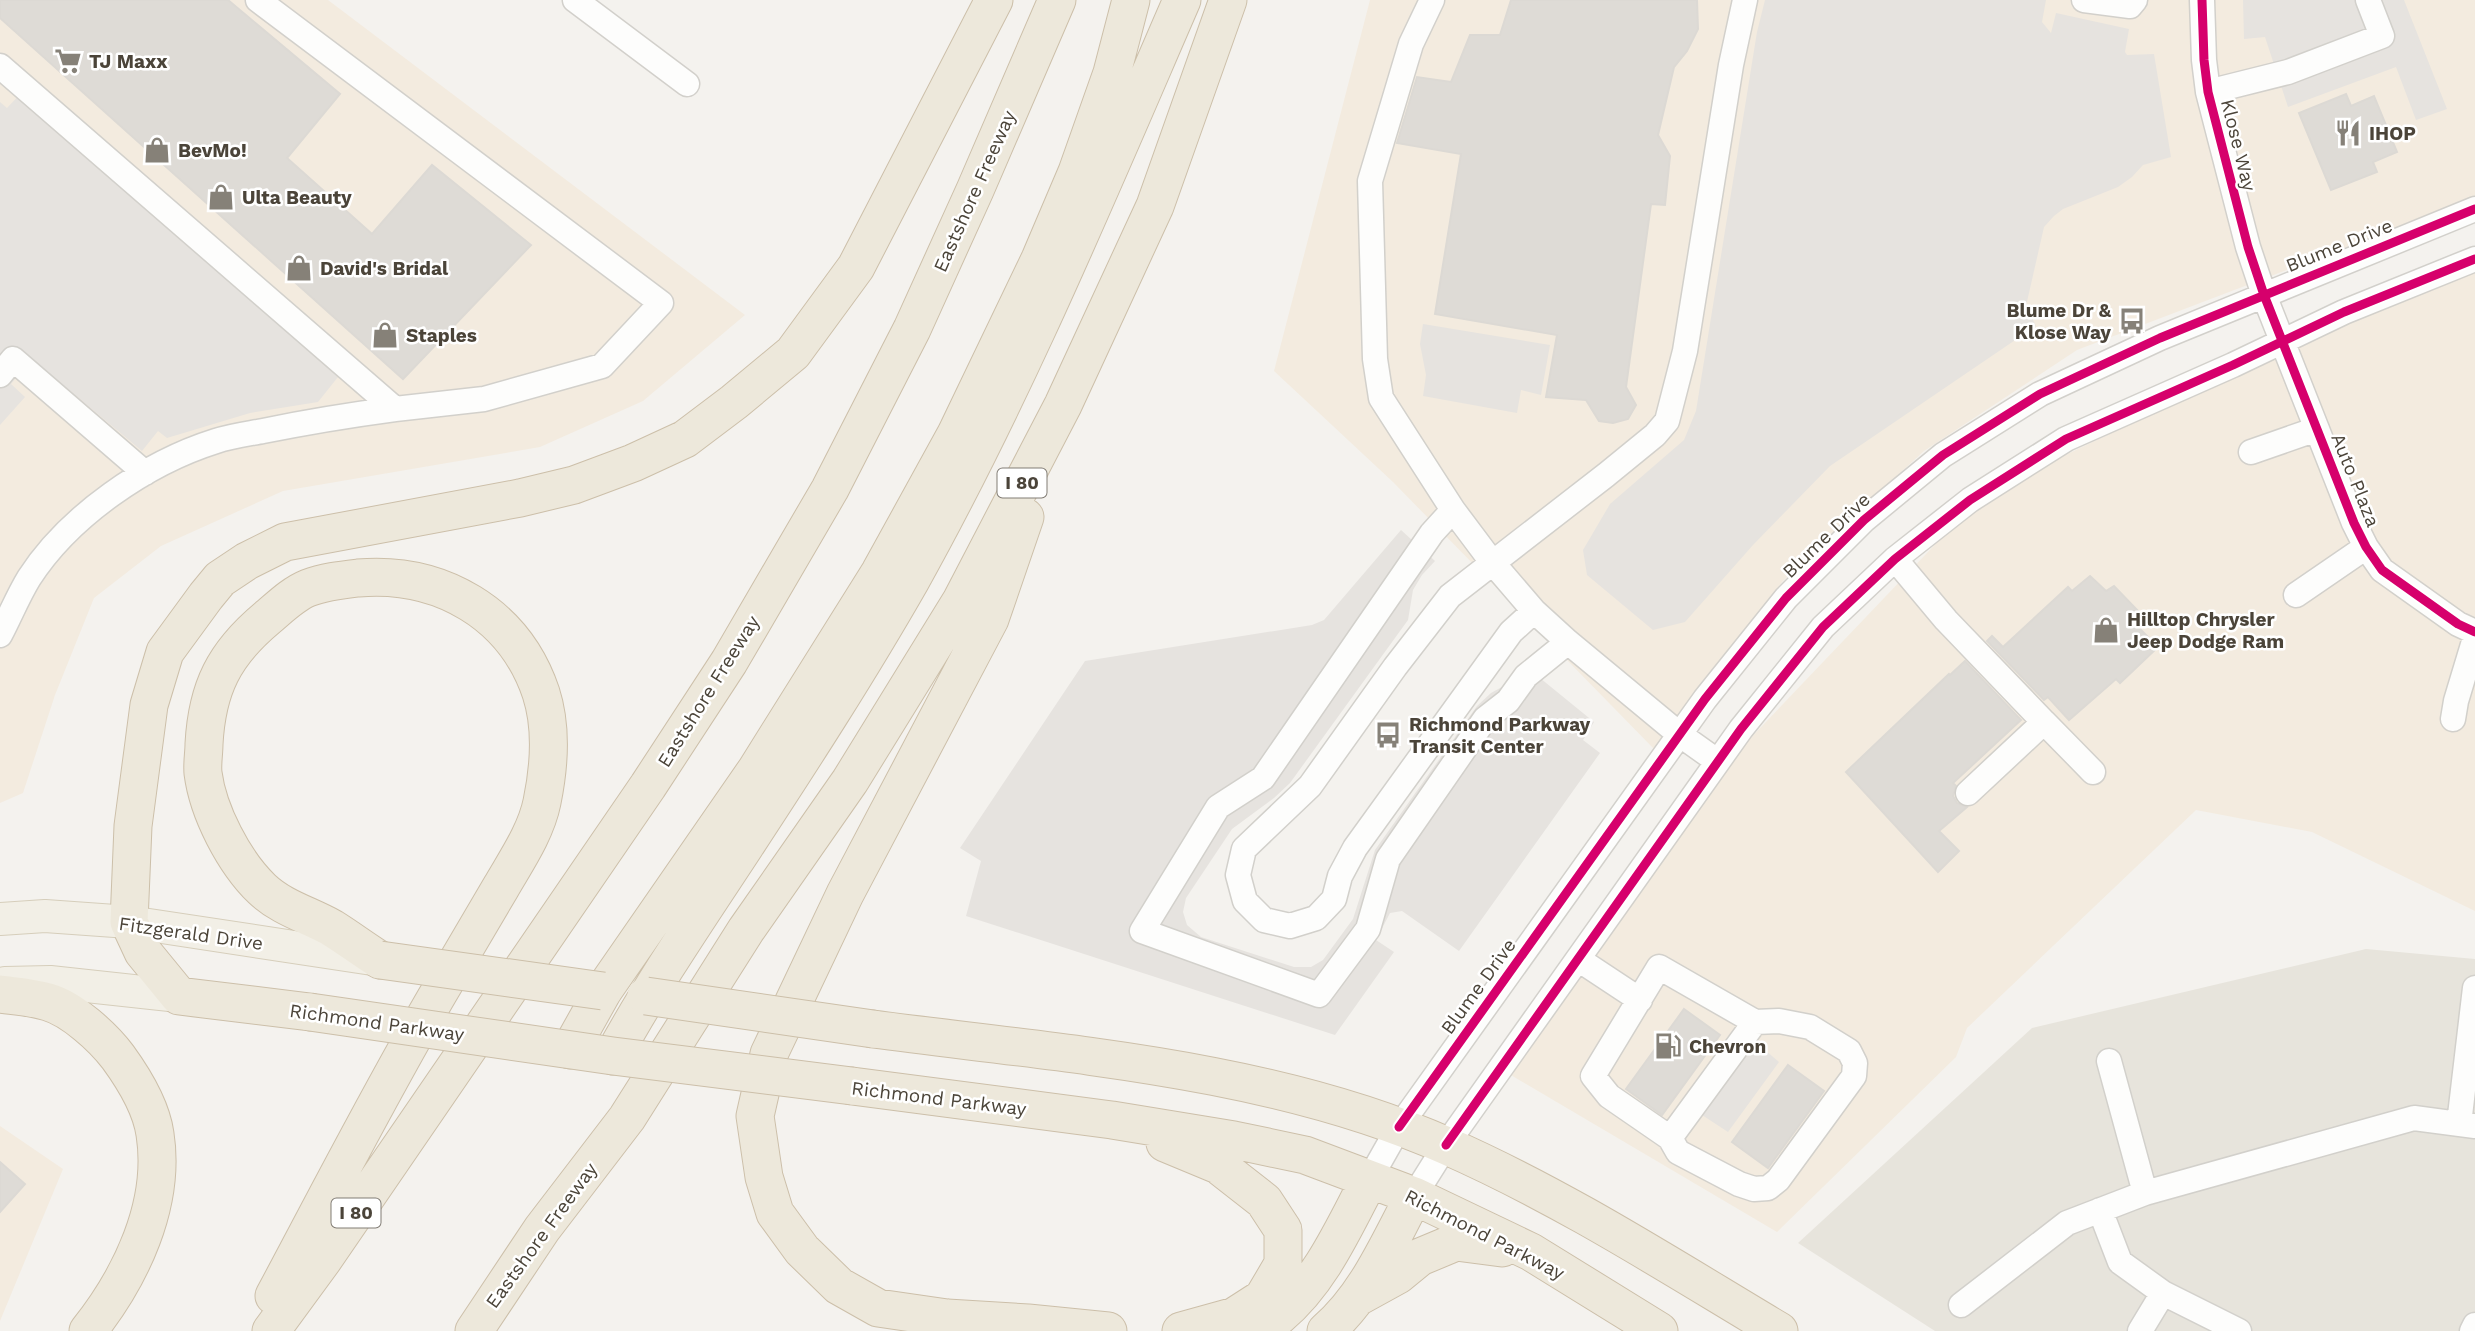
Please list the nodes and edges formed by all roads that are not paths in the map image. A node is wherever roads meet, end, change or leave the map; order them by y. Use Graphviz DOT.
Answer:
graph roads {
  1 [pos="258,0"];
  2 [pos="575,0"];
  3 [pos="994,0"];
  4 [pos="1056,0"];
  5 [pos="1131,0"];
  6 [pos="1182,0"];
  7 [pos="1228,0"];
  8 [pos="1432,0"];
  9 [pos="1745,0"];
  10 [pos="2084,0"];
  11 [pos="2135,0"];
  12 [pos="2202,0"];
  13 [pos="2368,0"];
  14 [pos="0,66"];
  15 [pos="687,84"];
  16 [pos="2208,92"];
  17 [pos="2475,209"];
  18 [pos="2475,259"];
  19 [pos="2264,295"];
  20 [pos="2282,341"];
  21 [pos="0,375"];
  22 [pos="1063,405"];
  23 [pos="395,409"];
  24 [pos="2317,429"];
  25 [pos="2251,452"];
  26 [pos="145,473"];
  27 [pos="1453,510"];
  28 [pos="2366,547"];
  29 [pos="1895,559"];
  30 [pos="1492,562"];
  31 [pos="2296,595"];
  32 [pos="1534,611"];
  33 [pos="2475,632"];
  34 [pos="0,635"];
  35 [pos="2475,638"];
  36 [pos="1568,642"];
  37 [pos="2461,707"];
  38 [pos="2044,722"];
  39 [pos="1679,734"];
  40 [pos="1717,761"];
  41 [pos="2093,772"];
  42 [pos="771,776"];
  43 [pos="1968,793"];
  44 [pos="0,919"];
  45 [pos="129,922"];
  46 [pos="1578,959"];
  47 [pos="380,960"];
  48 [pos="0,984"];
  49 [pos="2475,988"];
  50 [pos="603,991"];
  51 [pos="0,994"];
  52 [pos="179,996"];
  53 [pos="646,996"];
  54 [pos="1640,1000"];
  55 [pos="1755,1022"];
  56 [pos="570,1050"];
  57 [pos="613,1056"];
  58 [pos="2109,1061"];
  59 [pos="1112,1121"];
  60 [pos="2467,1125"];
  61 [pos="1399,1128"];
  62 [pos="1670,1138"];
  63 [pos="1446,1145"];
  64 [pos="1368,1180"];
  65 [pos="2145,1193"];
  66 [pos="1414,1196"];
  67 [pos="2100,1210"];
  68 [pos="1531,1252"];
  69 [pos="2164,1293"];
  70 [pos="1357,1297"];
  71 [pos="1961,1305"];
  72 [pos="2475,1325"];
  73 [pos="88,1331"];
  74 [pos="256,1331"];
  75 [pos="271,1331"];
  76 [pos="474,1331"];
  77 [pos="1108,1331"];
  78 [pos="1181,1331"];
  79 [pos="1250,1331"];
  80 [pos="1326,1331"];
  81 [pos="1659,1331"];
  82 [pos="1779,1331"];
  83 [pos="2140,1331"];
  84 [pos="2239,1331"];
  85 [pos="2472,1331"];
  1 -- 23 [label="street"];
  2 -- 15 [label="street"];
  3 -- 45 [label="highway"];
  4 -- 75 [label="highway, Eastshore Freeway / I 80"];
  5 -- 42 [label="highway"];
  6 -- 42 [label="highway"];
  7 -- 22 [label="highway, Eastshore Freeway / I 80"];
  8 -- 27 [label="street"];
  9 -- 30 [label="street"];
  10 -- 11 [label="street"];
  12 -- 16 [label="street, Klose Way"];
  13 -- 16 [label="street"];
  14 -- 23 [label="street"];
  16 -- 19 [label="street, Klose Way"];
  17 -- 19 [label="street, Blume Drive"];
  18 -- 20 [label="street"];
  19 -- 20 [label="street, Auto Plaza"];
  19 -- 39 [label="street, Blume Drive"];
  20 -- 24 [label="street, Auto Plaza"];
  20 -- 29 [label="street"];
  21 -- 26 [label="street"];
  22 -- 76 [label="highway, Eastshore Freeway / I 80"];
  22 -- 77 [label="highway"];
  23 -- 26 [label="street"];
  24 -- 25 [label="street"];
  24 -- 28 [label="street, Auto Plaza"];
  26 -- 34 [label="street"];
  27 -- 30 [label="street"];
  27 -- 36 [label="street"];
  28 -- 31 [label="street"];
  28 -- 33 [label="street, Auto Plaza"];
  29 -- 38 [label="street"];
  29 -- 40 [label="street"];
  30 -- 32 [label="street"];
  30 -- 32 [label="street"];
  32 -- 36 [label="street"];
  35 -- 37 [label="street"];
  36 -- 39 [label="street"];
  38 -- 41 [label="street"];
  38 -- 43 [label="street"];
  39 -- 40 [label="street"];
  39 -- 61 [label="street, Blume Drive"];
  40 -- 46 [label="street"];
  42 -- 50 [label="highway"];
  42 -- 53 [label="highway"];
  44 -- 45 [label="main road, Fitzgerald Drive"];
  45 -- 47 [label="main road, Fitzgerald Drive"];
  45 -- 52 [label="highway"];
  46 -- 54 [label="street"];
  46 -- 63 [label="street"];
  47 -- 50 [label="highway, bridge"];
  47 -- 74 [label="highway"];
  48 -- 52 [label="main road"];
  49 -- 60 [label="street"];
  50 -- 53 [label="highway"];
  50 -- 56 [label="highway"];
  51 -- 73 [label="highway"];
  52 -- 56 [label="highway, Richmond Parkway, bridge"];
  53 -- 57 [label="highway"];
  53 -- 61 [label="highway, bridge"];
  54 -- 55 [label="street"];
  54 -- 62 [label="street"];
  55 -- 62 [label="street"];
  55 -- 62 [label="street"];
  56 -- 57 [label="highway, Richmond Parkway, bridge"];
  57 -- 59 [label="highway, Richmond Parkway, bridge"];
  58 -- 65 [label="street"];
  59 -- 64 [label="highway, Richmond Parkway"];
  59 -- 78 [label="highway"];
  60 -- 65 [label="street"];
  61 -- 63 [label="highway"];
  61 -- 64 [label="street, Blume Drive"];
  63 -- 66 [label="street"];
  63 -- 82 [label="highway"];
  64 -- 66 [label="highway, Richmond Parkway"];
  64 -- 79 [label="highway"];
  65 -- 67 [label="street"];
  66 -- 68 [label="highway, Richmond Parkway"];
  66 -- 70 [label="highway"];
  67 -- 69 [label="street"];
  67 -- 71 [label="street"];
  68 -- 70 [label="highway"];
  68 -- 81 [label="highway, Richmond Parkway"];
  69 -- 83 [label="street"];
  69 -- 84 [label="street"];
  70 -- 80 [label="highway"];
  72 -- 85 [label="street"];
}
